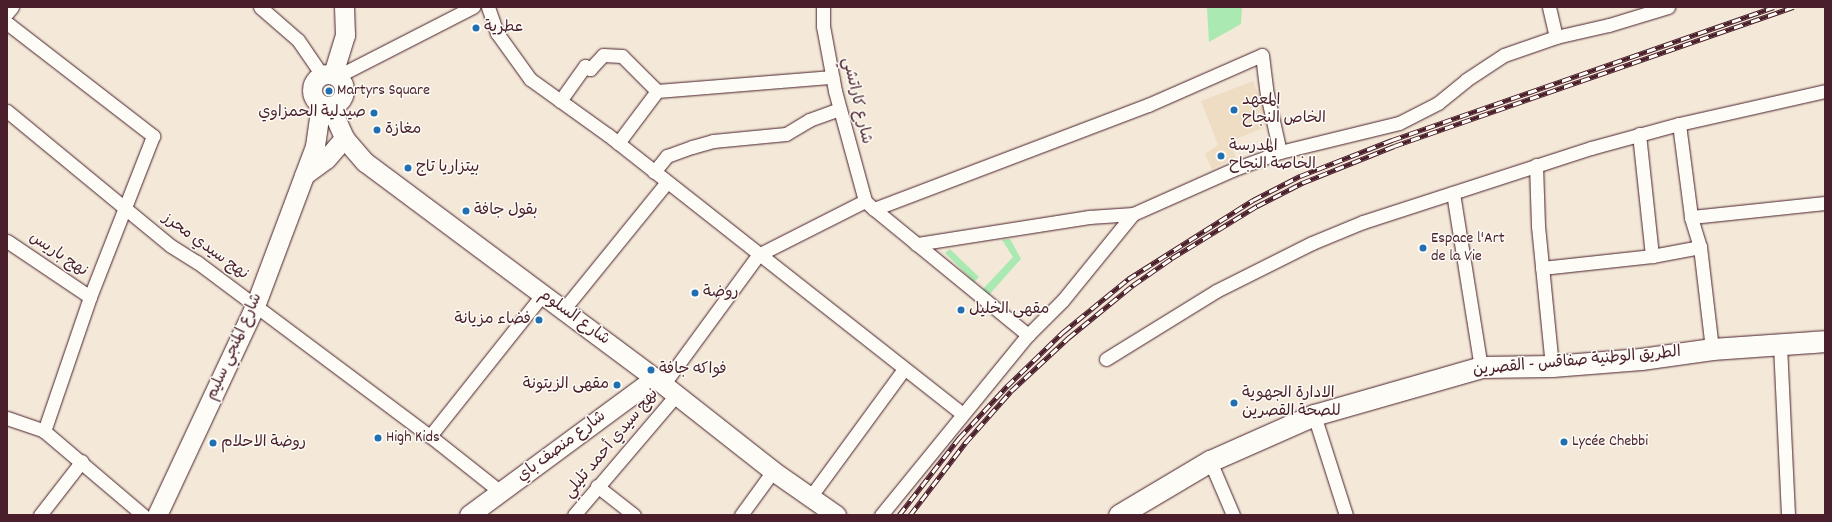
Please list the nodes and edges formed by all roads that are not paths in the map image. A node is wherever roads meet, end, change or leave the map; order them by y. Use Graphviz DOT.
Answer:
graph roads {
  1 [pos="12,7"];
  2 [pos="260,7"];
  3 [pos="344,7"];
  4 [pos="473,7"];
  5 [pos="488,7"];
  6 [pos="822,7"];
  7 [pos="1549,7"];
  8 [pos="1668,7"];
  9 [pos="7,13"];
  10 [pos="7,23"];
  11 [pos="1556,37"];
  12 [pos="331,75"];
  13 [pos="832,77"];
  14 [pos="657,91"];
  15 [pos="1825,91"];
  16 [pos="560,101"];
  17 [pos="326,105"];
  18 [pos="839,109"];
  19 [pos="7,111"];
  20 [pos="1678,124"];
  21 [pos="1638,134"];
  22 [pos="344,138"];
  23 [pos="618,143"];
  24 [pos="1280,152"];
  25 [pos="1536,165"];
  26 [pos="654,172"];
  27 [pos="304,175"];
  28 [pos="667,182"];
  29 [pos="1453,193"];
  30 [pos="1825,203"];
  31 [pos="870,205"];
  32 [pos="124,206"];
  33 [pos="1133,214"];
  34 [pos="1691,217"];
  35 [pos="7,243"];
  36 [pos="916,244"];
  37 [pos="1700,247"];
  38 [pos="758,255"];
  39 [pos="1652,256"];
  40 [pos="1542,268"];
  41 [pos="542,295"];
  42 [pos="90,297"];
  43 [pos="255,306"];
  44 [pos="563,310"];
  45 [pos="1028,335"];
  46 [pos="1825,341"];
  47 [pos="1780,345"];
  48 [pos="1712,349"];
  49 [pos="1106,359"];
  50 [pos="1552,366"];
  51 [pos="1481,367"];
  52 [pos="904,369"];
  53 [pos="665,386"];
  54 [pos="962,414"];
  55 [pos="1314,414"];
  56 [pos="7,418"];
  57 [pos="44,431"];
  58 [pos="430,436"];
  59 [pos="82,461"];
  60 [pos="1210,461"];
  61 [pos="773,471"];
  62 [pos="597,486"];
  63 [pos="502,493"];
  64 [pos="811,496"];
  65 [pos="1129,512"];
  66 [pos="40,515"];
  67 [pos="143,515"];
  68 [pos="157,515"];
  69 [pos="469,515"];
  70 [pos="574,515"];
  71 [pos="634,515"];
  72 [pos="741,515"];
  73 [pos="836,515"];
  74 [pos="881,515"];
  75 [pos="1233,515"];
  76 [pos="1346,515"];
  77 [pos="1788,515"];
  1 -- 9 [label="street"];
  2 -- 12 [label="street"];
  3 -- 12 [label="street"];
  4 -- 12 [label="street"];
  5 -- 16 [label="street"];
  6 -- 13 [label="street, شارع كاراتشي"];
  7 -- 11 [label="street"];
  8 -- 11 [label="street"];
  10 -- 32 [label="street"];
  11 -- 24 [label="street"];
  12 -- 17 [label="street"];
  12 -- 17 [label="street"];
  13 -- 14 [label="street"];
  13 -- 18 [label="street, شارع كاراتشي"];
  14 -- 16 [label="street"];
  14 -- 23 [label="street"];
  15 -- 20 [label="street"];
  16 -- 23 [label="street"];
  17 -- 22 [label="street, شارع السلوم"];
  17 -- 27 [label="street, شارع المنجي سليم"];
  18 -- 26 [label="street"];
  18 -- 31 [label="street, شارع كاراتشي"];
  19 -- 32 [label="street, نهج سيدي محرز"];
  20 -- 21 [label="street"];
  20 -- 34 [label="street"];
  21 -- 25 [label="street"];
  21 -- 39 [label="street"];
  22 -- 27 [label="street"];
  22 -- 41 [label="street, شارع السلوم"];
  23 -- 26 [label="street"];
  24 -- 31 [label="street"];
  24 -- 33 [label="street"];
  25 -- 29 [label="street"];
  25 -- 40 [label="street"];
  26 -- 28 [label="street"];
  27 -- 43 [label="street, شارع المنجي سليم"];
  28 -- 38 [label="street"];
  28 -- 44 [label="street"];
  29 -- 49 [label="street"];
  29 -- 51 [label="street"];
  30 -- 34 [label="street"];
  31 -- 36 [label="street"];
  31 -- 38 [label="street"];
  32 -- 42 [label="street"];
  32 -- 43 [label="street, نهج سيدي محرز"];
  33 -- 36 [label="street"];
  33 -- 45 [label="street"];
  34 -- 37 [label="street"];
  35 -- 42 [label="street, نهج باريس"];
  36 -- 45 [label="street"];
  37 -- 39 [label="street"];
  37 -- 48 [label="street"];
  38 -- 52 [label="street"];
  38 -- 53 [label="street, نهج سيدي أحمد تليلي"];
  39 -- 40 [label="street"];
  40 -- 50 [label="street"];
  41 -- 44 [label="street, شارع السلوم"];
  41 -- 58 [label="street"];
  42 -- 57 [label="street"];
  43 -- 58 [label="street, نهج سيدي محرز"];
  43 -- 68 [label="street, شارع المنجي سليم"];
  44 -- 53 [label="street, شارع السلوم"];
  45 -- 54 [label="street"];
  46 -- 47 [label="main road, الطريق الوطنية صفاقس - القصرين"];
  47 -- 48 [label="main road, الطريق الوطنية صفاقس - القصرين"];
  47 -- 77 [label="street"];
  48 -- 50 [label="main road, الطريق الوطنية صفاقس - القصرين"];
  50 -- 51 [label="main road, الطريق الوطنية صفاقس - القصرين"];
  51 -- 55 [label="main road, الطريق الوطنية صفاقس - القصرين"];
  52 -- 54 [label="street"];
  52 -- 64 [label="street"];
  53 -- 61 [label="street, شارع السلوم"];
  53 -- 62 [label="street, نهج سيدي أحمد تليلي"];
  53 -- 63 [label="street, شارع منصف باي"];
  54 -- 74 [label="street"];
  55 -- 60 [label="main road, الطريق الوطنية صفاقس - القصرين"];
  55 -- 76 [label="street"];
  56 -- 57 [label="street"];
  57 -- 59 [label="street"];
  58 -- 63 [label="street, نهج سيدي محرز"];
  59 -- 66 [label="street"];
  59 -- 67 [label="street"];
  60 -- 65 [label="main road, الطريق الوطنية صفاقس - القصرين"];
  60 -- 75 [label="street"];
  61 -- 64 [label="street, شارع السلوم"];
  61 -- 72 [label="street"];
  62 -- 70 [label="street, نهج سيدي أحمد تليلي"];
  62 -- 71 [label="street"];
  63 -- 69 [label="street, شارع منصف باي"];
  64 -- 73 [label="street, شارع السلوم"];
}
